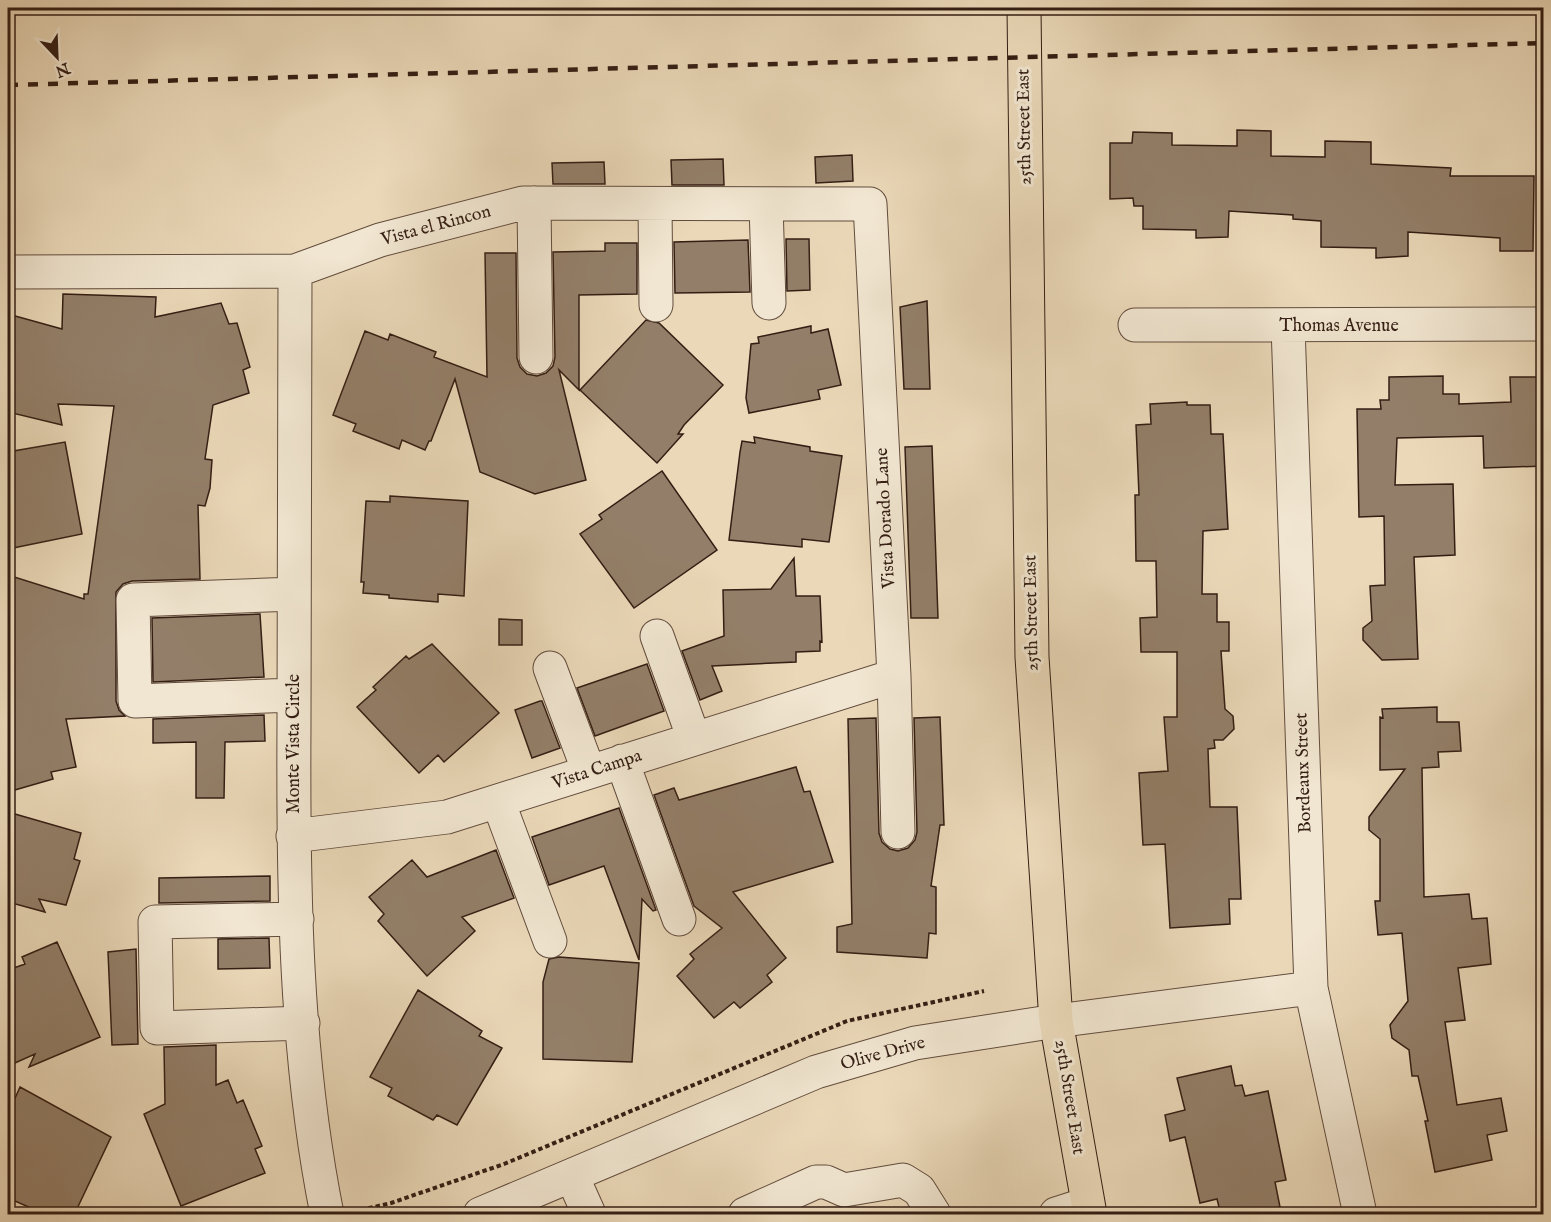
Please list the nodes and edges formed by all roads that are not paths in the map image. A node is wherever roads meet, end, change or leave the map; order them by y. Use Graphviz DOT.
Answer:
graph roads {
  1 [pos="1024,8"];
  2 [pos="534,203"];
  3 [pos="655,204"];
  4 [pos="766,204"];
  5 [pos="870,204"];
  6 [pos="295,271"];
  7 [pos="8,272"];
  8 [pos="769,303"];
  9 [pos="656,305"];
  10 [pos="1544,324"];
  11 [pos="1135,325"];
  12 [pos="1288,326"];
  13 [pos="536,357"];
  14 [pos="294,594"];
  15 [pos="657,636"];
  16 [pos="550,668"];
  17 [pos="894,676"];
  18 [pos="294,695"];
  19 [pos="693,739"];
  20 [pos="622,762"];
  21 [pos="590,772"];
  22 [pos="498,801"];
  23 [pos="898,832"];
  24 [pos="294,836"];
  25 [pos="297,919"];
  26 [pos="679,920"];
  27 [pos="549,941"];
  28 [pos="1311,988"];
  29 [pos="1056,1021"];
  30 [pos="303,1023"];
  31 [pos="572,1176"];
  32 [pos="1088,1209"];
  33 [pos="327,1215"];
  34 [pos="480,1215"];
  35 [pos="589,1215"];
  36 [pos="745,1215"];
  37 [pos="934,1215"];
  38 [pos="1056,1215"];
  39 [pos="1360,1215"];
  1 -- 29 [label="main road, 25th Street East"];
  2 -- 3 [label="street, Vista el Rincon"];
  2 -- 6 [label="street, Vista el Rincon"];
  2 -- 13 [label="street"];
  3 -- 4 [label="street, Vista el Rincon"];
  3 -- 9 [label="street"];
  4 -- 5 [label="street, Vista el Rincon"];
  4 -- 8 [label="street"];
  5 -- 17 [label="street, Vista Dorado Lane"];
  6 -- 7 [label="street, Vista el Rincon"];
  6 -- 14 [label="street, Monte Vista Circle"];
  10 -- 12 [label="street, Thomas Avenue"];
  11 -- 12 [label="street, Thomas Avenue"];
  12 -- 28 [label="street, Bordeaux Street"];
  14 -- 18 [label="street, Monte Vista Circle"];
  14 -- 18 [label="street"];
  15 -- 19 [label="street"];
  16 -- 21 [label="street"];
  17 -- 19 [label="street, Vista Campa"];
  17 -- 23 [label="street, Vista Dorado Lane"];
  18 -- 24 [label="street, Monte Vista Circle"];
  19 -- 20 [label="street, Vista Campa"];
  20 -- 21 [label="street, Vista Campa"];
  20 -- 26 [label="street"];
  21 -- 22 [label="street, Vista Campa"];
  22 -- 24 [label="street, Vista Campa"];
  22 -- 27 [label="street"];
  24 -- 25 [label="street, Monte Vista Circle"];
  25 -- 30 [label="street, Monte Vista Circle"];
  25 -- 30 [label="street"];
  28 -- 29 [label="street, Olive Drive"];
  28 -- 39 [label="street, Bordeaux Street"];
  29 -- 31 [label="street, Olive Drive"];
  29 -- 32 [label="main road, 25th Street East"];
  30 -- 33 [label="street, Monte Vista Circle"];
  31 -- 34 [label="street, Olive Drive"];
  31 -- 35 [label="street"];
  32 -- 38 [label="street"];
  36 -- 37 [label="street"];
}
